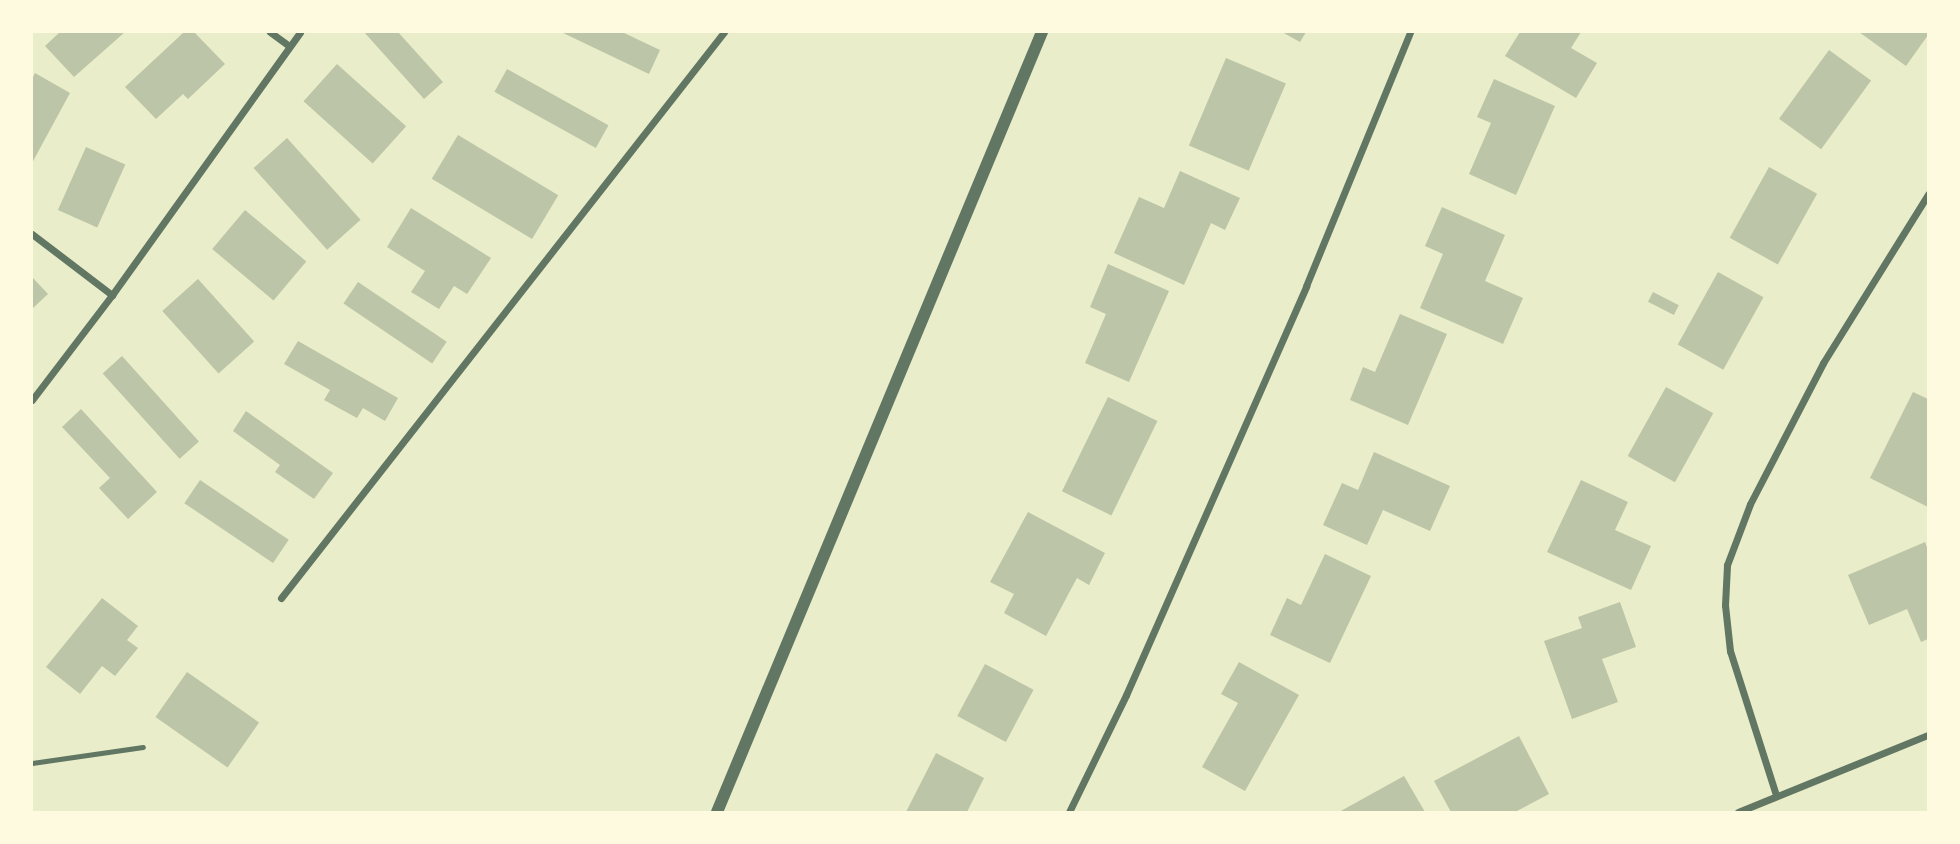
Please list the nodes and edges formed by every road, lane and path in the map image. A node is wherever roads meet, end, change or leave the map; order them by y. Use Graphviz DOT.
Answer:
graph roads {
  1 [pos="270,32"];
  2 [pos="299,32"];
  3 [pos="724,32"];
  4 [pos="1042,32"];
  5 [pos="1410,32"];
  6 [pos="289,46"];
  7 [pos="1928,194"];
  8 [pos="32,234"];
  9 [pos="112,295"];
  10 [pos="32,400"];
  11 [pos="281,598"];
  12 [pos="1928,735"];
  13 [pos="143,747"];
  14 [pos="32,763"];
  15 [pos="1776,795"];
  16 [pos="717,813"];
  17 [pos="1069,813"];
  18 [pos="1738,813"];
  1 -- 6 [label="street"];
  2 -- 6 [label="street"];
  3 -- 11 [label="street"];
  4 -- 16 [label="street"];
  5 -- 17 [label="street"];
  6 -- 9 [label="street"];
  7 -- 15 [label="street"];
  8 -- 9 [label="street"];
  9 -- 10 [label="street"];
  12 -- 15 [label="street"];
  13 -- 14 [label="lane"];
  15 -- 18 [label="street"];
}
